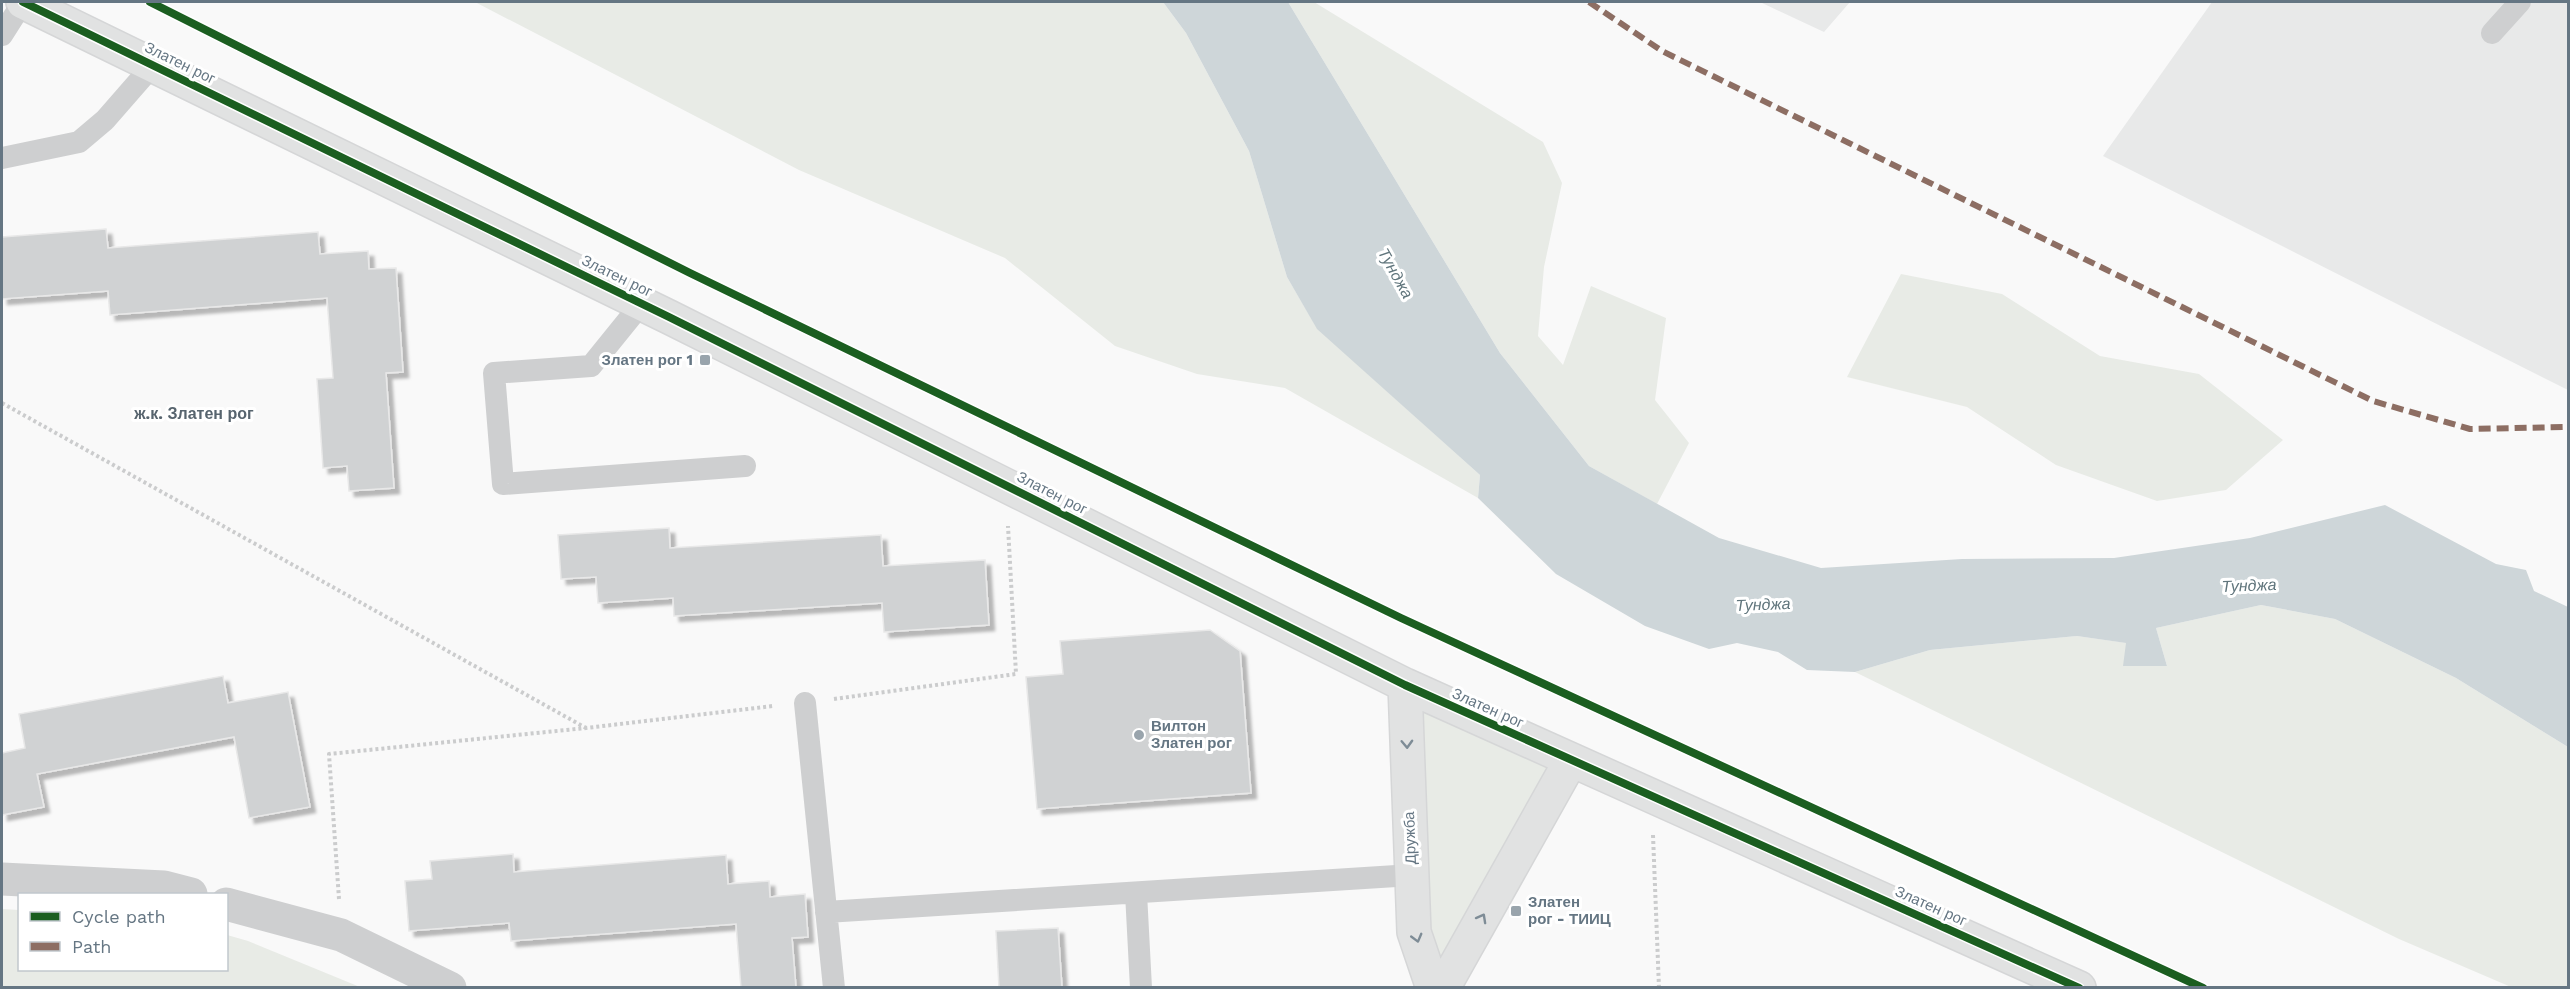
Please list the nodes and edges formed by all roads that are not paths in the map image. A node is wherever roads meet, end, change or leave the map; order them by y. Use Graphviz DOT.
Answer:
graph roads {
  1 [pos="23,2"];
  2 [pos="2520,2"];
  3 [pos="2492,33"];
  4 [pos="2,35"];
  5 [pos="153,65"];
  6 [pos="2,158"];
  7 [pos="642,303"];
  8 [pos="745,466"];
  9 [pos="1405,685"];
  10 [pos="805,703"];
  11 [pos="1571,760"];
  12 [pos="1412,875"];
  13 [pos="2,879"];
  14 [pos="187,893"];
  15 [pos="1136,893"];
  16 [pos="228,905"];
  17 [pos="826,912"];
  18 [pos="450,987"];
  19 [pos="834,987"];
  20 [pos="1141,987"];
  21 [pos="1432,987"];
  22 [pos="1443,987"];
  23 [pos="2079,987"];
  1 -- 4 [label="lane"];
  1 -- 5 [label="street, Златен рог"];
  2 -- 3 [label="lane"];
  5 -- 6 [label="lane"];
  5 -- 7 [label="street, Златен рог"];
  7 -- 8 [label="lane"];
  7 -- 9 [label="street, Златен рог"];
  9 -- 11 [label="street, Златен рог"];
  9 -- 12 [label="street, Дружба, one-way"];
  10 -- 17 [label="lane"];
  22 -- 11 [label="street, one-way"];
  11 -- 23 [label="street, Златен рог"];
  12 -- 15 [label="lane"];
  12 -- 21 [label="street, Дружба, one-way"];
  13 -- 14 [label="street"];
  15 -- 17 [label="lane"];
  15 -- 20 [label="lane"];
  16 -- 18 [label="street"];
  17 -- 19 [label="lane"];
}
